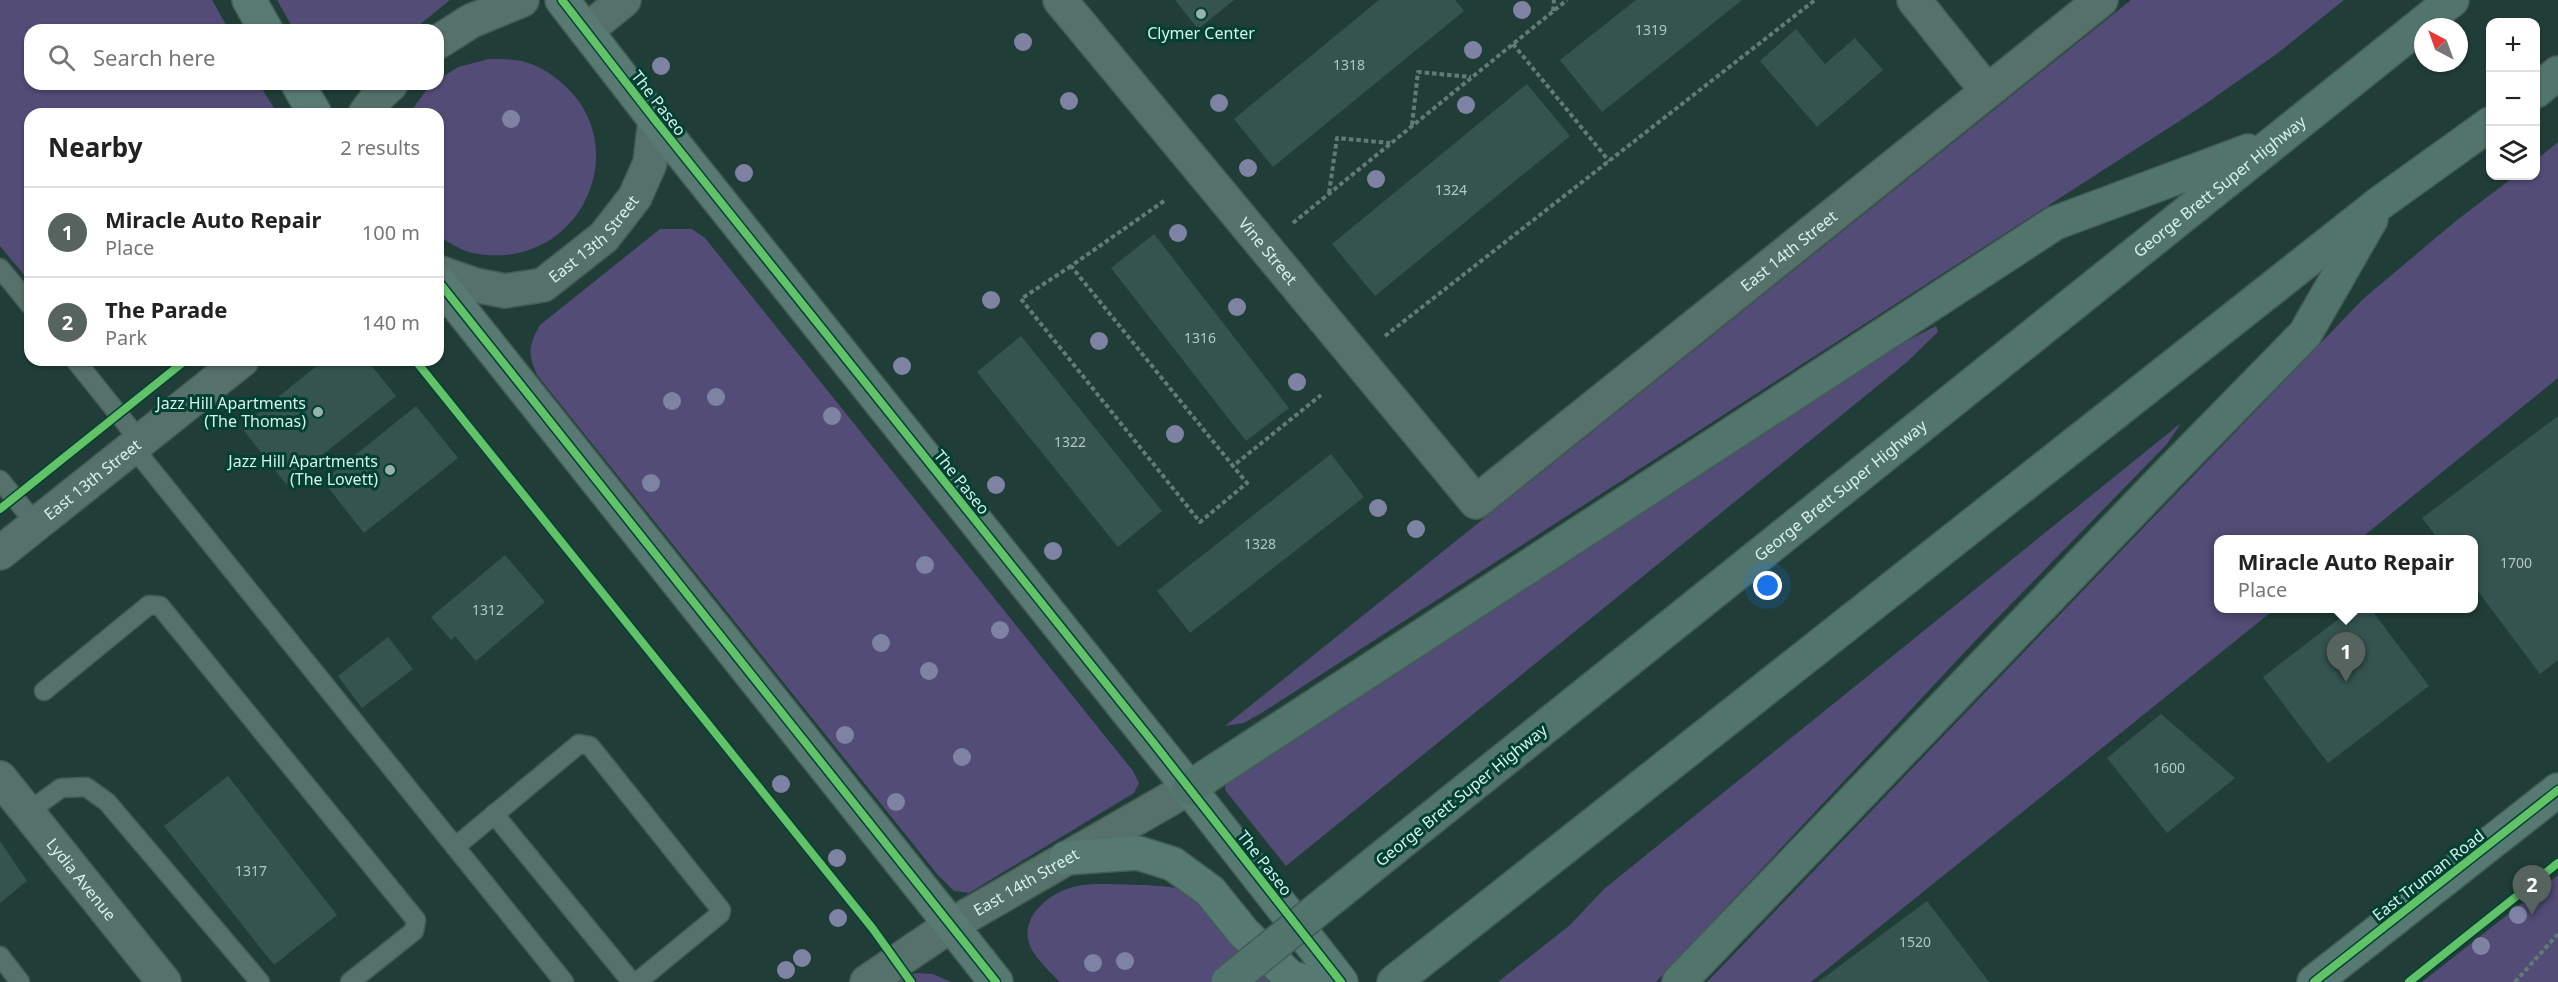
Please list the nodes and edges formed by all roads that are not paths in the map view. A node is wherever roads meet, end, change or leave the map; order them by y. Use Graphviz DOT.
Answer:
graph roads {
  1 [pos="249,0"];
  2 [pos="522,0"];
  3 [pos="562,0"];
  4 [pos="624,0"];
  5 [pos="1060,0"];
  6 [pos="1914,0"];
  7 [pos="2101,0"];
  8 [pos="2448,3"];
  9 [pos="263,24"];
  10 [pos="586,31"];
  11 [pos="444,38"];
  12 [pos="2558,73"];
  13 [pos="2540,87"];
  14 [pos="301,90"];
  15 [pos="384,90"];
  16 [pos="1987,91"];
  17 [pos="312,108"];
  18 [pos="369,108"];
  19 [pos="655,120"];
  20 [pos="2487,126"];
  21 [pos="2275,141"];
  22 [pos="2380,204"];
  23 [pos="0,268"];
  24 [pos="444,274"];
  25 [pos="444,289"];
  26 [pos="24,298"];
  27 [pos="79,366"];
  28 [pos="234,366"];
  29 [pos="136,444"];
  30 [pos="0,480"];
  31 [pos="1476,502"];
  32 [pos="36,524"];
  33 [pos="0,553"];
  34 [pos="44,691"];
  35 [pos="0,778"];
  36 [pos="1189,788"];
  37 [pos="2558,790"];
  38 [pos="28,812"];
  39 [pos="494,814"];
  40 [pos="455,847"];
  41 [pos="1066,858"];
  42 [pos="951,926"];
  43 [pos="0,956"];
  44 [pos="20,982"];
  45 [pos="164,982"];
  46 [pos="260,982"];
  47 [pos="350,982"];
  48 [pos="564,982"];
  49 [pos="636,982"];
  50 [pos="867,982"];
  51 [pos="996,982"];
  52 [pos="1228,982"];
  53 [pos="1306,982"];
  54 [pos="1341,982"];
  55 [pos="1394,982"];
  56 [pos="1679,982"];
  57 [pos="2314,982"];
  1 -- 9 [label="main road"];
  2 -- 11 [label="street"];
  3 -- 10 [label="main road, The Paseo"];
  4 -- 10 [label="street"];
  5 -- 31 [label="street, Vine Street"];
  6 -- 16 [label="street"];
  7 -- 16 [label="street, East 14th Street"];
  8 -- 21 [label="highway, George Brett Super Highway"];
  10 -- 19 [label="main road, The Paseo"];
  12 -- 13 [label="highway"];
  14 -- 17 [label="main road"];
  15 -- 18 [label="street"];
  16 -- 31 [label="street, East 14th Street"];
  19 -- 24 [label="street, East 13th Street"];
  19 -- 36 [label="main road, The Paseo"];
  20 -- 22 [label="highway"];
  21 -- 36 [label="highway"];
  21 -- 52 [label="highway, George Brett Super Highway, bridge"];
  22 -- 55 [label="highway"];
  22 -- 56 [label="highway"];
  23 -- 26 [label="lane"];
  25 -- 42 [label="main road"];
  27 -- 29 [label="lane"];
  28 -- 29 [label="street, East 13th Street"];
  29 -- 32 [label="street, East 13th Street"];
  29 -- 40 [label="lane"];
  30 -- 32 [label="lane"];
  32 -- 33 [label="street, East 13th Street"];
  34 -- 47 [label="lane"];
  35 -- 38 [label="street, Lydia Avenue"];
  36 -- 41 [label="street, East 14th Street"];
  36 -- 54 [label="main road, The Paseo"];
  37 -- 57 [label="main road, East Truman Road"];
  38 -- 45 [label="street, Lydia Avenue"];
  38 -- 46 [label="lane"];
  39 -- 40 [label="lane"];
  39 -- 49 [label="lane"];
  39 -- 49 [label="lane"];
  40 -- 48 [label="lane"];
  41 -- 42 [label="street, East 14th Street"];
  41 -- 53 [label="main road"];
  42 -- 50 [label="street, East 14th Street"];
  42 -- 51 [label="main road"];
  43 -- 44 [label="lane"];
}
